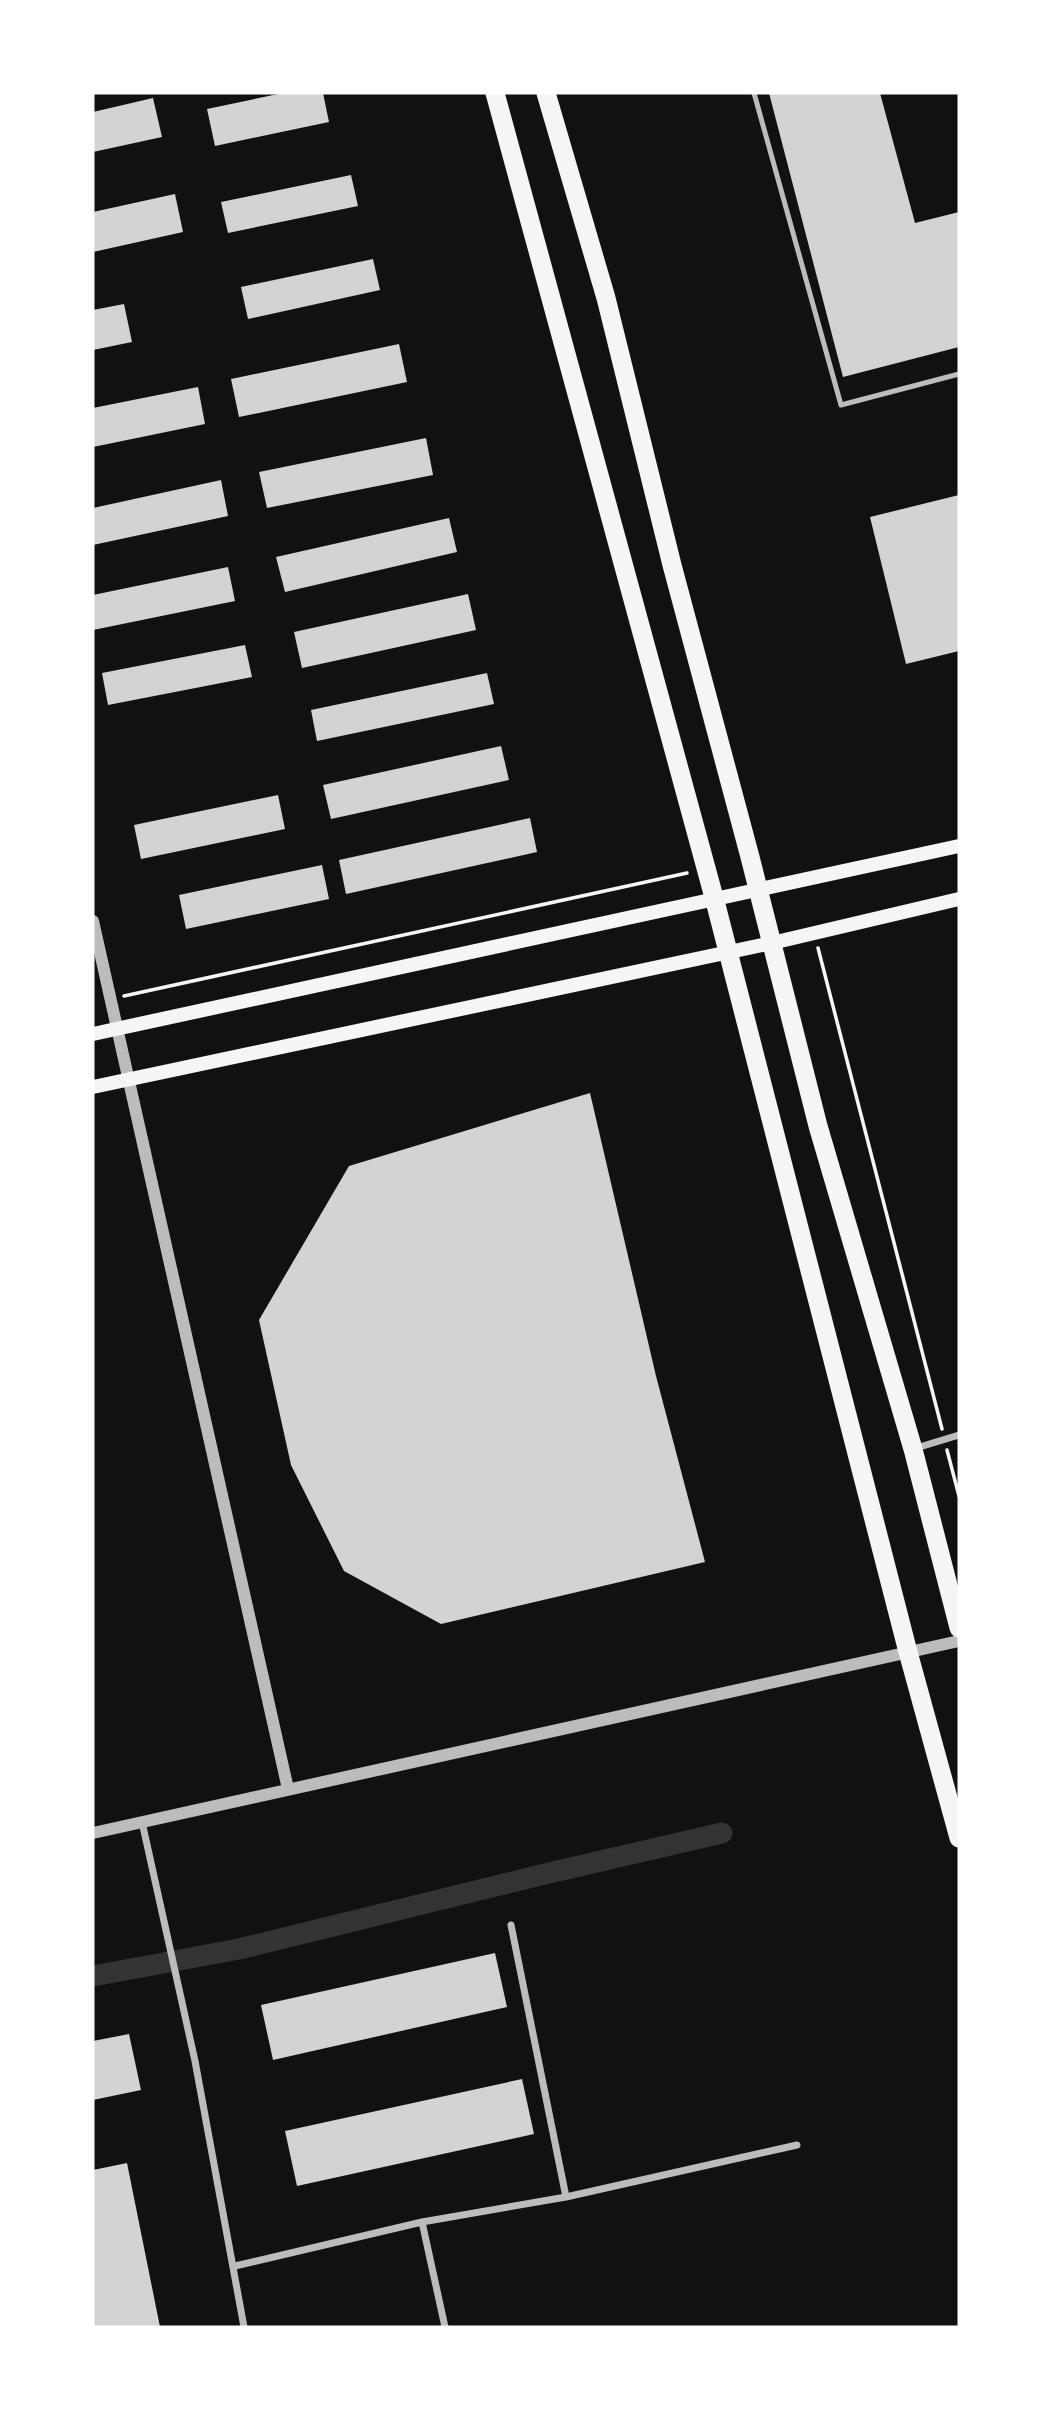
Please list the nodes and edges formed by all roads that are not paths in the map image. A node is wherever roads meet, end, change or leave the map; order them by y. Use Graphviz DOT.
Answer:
graph roads {
  1 [pos="495,93"];
  2 [pos="547,93"];
  3 [pos="754,93"];
  4 [pos="959,374"];
  5 [pos="959,846"];
  6 [pos="758,891"];
  7 [pos="959,899"];
  8 [pos="715,901"];
  9 [pos="93,922"];
  10 [pos="772,943"];
  11 [pos="729,950"];
  12 [pos="117,1029"];
  13 [pos="93,1034"];
  14 [pos="128,1079"];
  15 [pos="93,1087"];
  16 [pos="959,1435"];
  17 [pos="913,1449"];
  18 [pos="959,1628"];
  19 [pos="959,1641"];
  20 [pos="908,1652"];
  21 [pos="288,1788"];
  22 [pos="142,1822"];
  23 [pos="93,1833"];
  24 [pos="959,1838"];
  25 [pos="510,1925"];
  26 [pos="797,2144"];
  27 [pos="566,2197"];
  28 [pos="422,2222"];
  29 [pos="234,2266"];
  30 [pos="244,2327"];
  31 [pos="445,2327"];
  1 -- 8 [label="highway"];
  2 -- 6 [label="highway"];
  3 -- 4 [label="lane"];
  5 -- 6 [label="main road"];
  6 -- 8 [label="main road"];
  6 -- 10 [label="highway"];
  7 -- 10 [label="main road"];
  8 -- 11 [label="highway"];
  8 -- 12 [label="main road"];
  9 -- 12 [label="street"];
  10 -- 11 [label="main road"];
  10 -- 17 [label="highway"];
  11 -- 14 [label="main road"];
  11 -- 20 [label="highway"];
  12 -- 13 [label="main road"];
  12 -- 14 [label="street"];
  14 -- 15 [label="main road"];
  14 -- 21 [label="street"];
  16 -- 17 [label="street"];
  17 -- 18 [label="highway"];
  19 -- 20 [label="street"];
  20 -- 21 [label="street"];
  20 -- 24 [label="highway"];
  21 -- 22 [label="street"];
  22 -- 23 [label="street"];
  22 -- 29 [label="street"];
  25 -- 27 [label="street"];
  26 -- 27 [label="street"];
  27 -- 28 [label="street"];
  28 -- 29 [label="street"];
  28 -- 31 [label="street"];
  29 -- 30 [label="street"];
}
